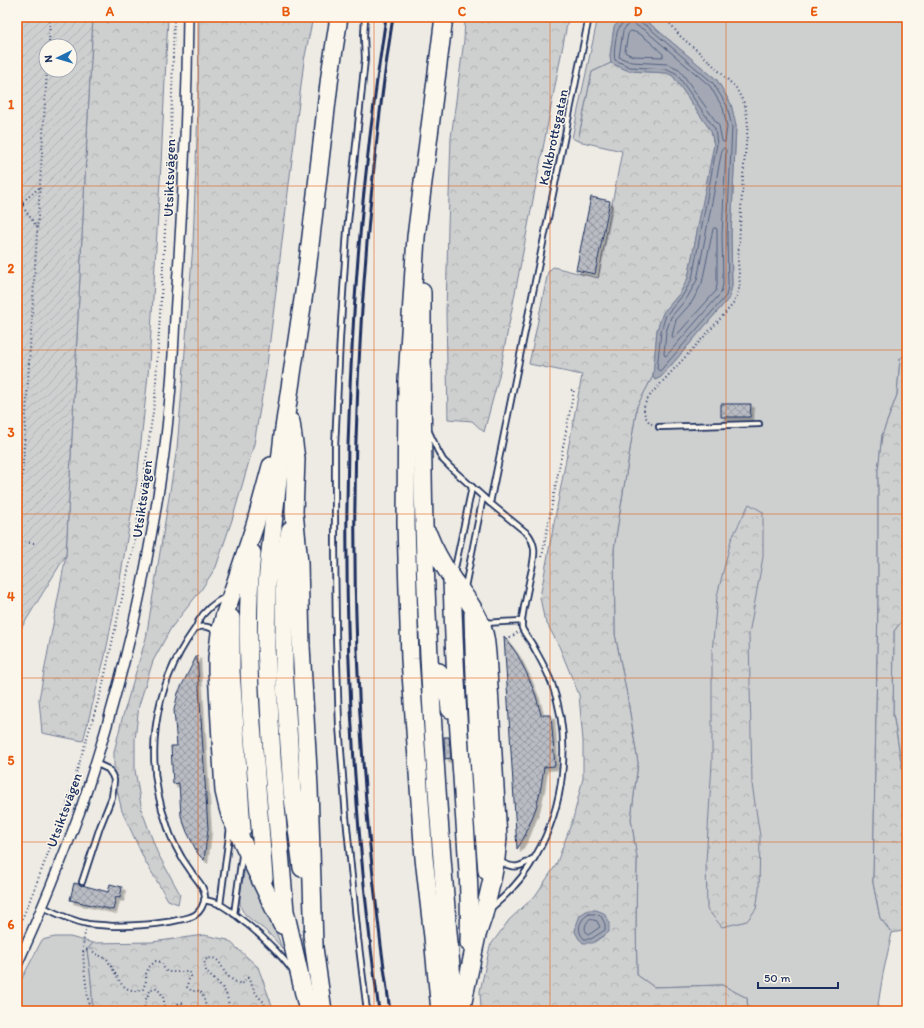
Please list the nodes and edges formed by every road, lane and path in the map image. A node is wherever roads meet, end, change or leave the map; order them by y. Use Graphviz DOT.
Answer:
graph roads {
  1 [pos="50,17"];
  2 [pos="174,17"];
  3 [pos="188,17"];
  4 [pos="339,17"];
  5 [pos="365,17"];
  6 [pos="444,17"];
  7 [pos="589,17"];
  8 [pos="665,17"];
  9 [pos="49,38"];
  10 [pos="47,78"];
  11 [pos="433,105"];
  12 [pos="40,187"];
  13 [pos="19,204"];
  14 [pos="38,228"];
  15 [pos="289,390"];
  16 [pos="569,390"];
  17 [pos="423,419"];
  18 [pos="759,424"];
  19 [pos="659,427"];
  20 [pos="472,487"];
  21 [pos="483,497"];
  22 [pos="490,503"];
  23 [pos="274,512"];
  24 [pos="424,524"];
  25 [pos="254,525"];
  26 [pos="19,528"];
  27 [pos="17,542"];
  28 [pos="34,543"];
  29 [pos="433,548"];
  30 [pos="243,559"];
  31 [pos="542,561"];
  32 [pos="452,579"];
  33 [pos="232,594"];
  34 [pos="463,594"];
  35 [pos="473,608"];
  36 [pos="522,621"];
  37 [pos="481,623"];
  38 [pos="196,628"];
  39 [pos="522,629"];
  40 [pos="220,633"];
  41 [pos="510,638"];
  42 [pos="231,649"];
  43 [pos="439,672"];
  44 [pos="453,695"];
  45 [pos="95,763"];
  46 [pos="231,818"];
  47 [pos="242,842"];
  48 [pos="535,857"];
  49 [pos="496,858"];
  50 [pos="255,867"];
  51 [pos="82,882"];
  52 [pos="265,889"];
  53 [pos="489,893"];
  54 [pos="204,900"];
  55 [pos="220,905"];
  56 [pos="42,907"];
  57 [pos="276,912"];
  58 [pos="234,914"];
  59 [pos="484,914"];
  60 [pos="89,924"];
  61 [pos="17,930"];
  62 [pos="477,935"];
  63 [pos="314,945"];
  64 [pos="293,950"];
  65 [pos="83,952"];
  66 [pos="17,965"];
  67 [pos="468,977"];
  68 [pos="302,984"];
  69 [pos="89,1006"];
  70 [pos="89,1011"];
  71 [pos="97,1011"];
  72 [pos="144,1011"];
  73 [pos="164,1011"];
  74 [pos="174,1011"];
  75 [pos="187,1011"];
  76 [pos="210,1011"];
  77 [pos="229,1011"];
  78 [pos="266,1011"];
  79 [pos="308,1011"];
  80 [pos="324,1011"];
  81 [pos="367,1011"];
  82 [pos="440,1011"];
  83 [pos="458,1011"];
  1 -- 9 [label="path"];
  2 -- 61 [label="path"];
  3 -- 45 [label="street, Utsiktsvägen"];
  4 -- 15 [label="highway"];
  5 -- 81 [label="lane"];
  6 -- 11 [label="highway"];
  7 -- 22 [label="lane, Kalkbrottsgatan"];
  8 -- 19 [label="path"];
  10 -- 12 [label="path"];
  11 -- 17 [label="highway"];
  11 -- 82 [label="highway"];
  12 -- 13 [label="path"];
  12 -- 14 [label="path"];
  13 -- 14 [label="path"];
  14 -- 26 [label="path"];
  15 -- 23 [label="highway"];
  15 -- 25 [label="highway"];
  15 -- 63 [label="highway"];
  16 -- 31 [label="path"];
  17 -- 20 [label="lane"];
  17 -- 24 [label="highway"];
  18 -- 19 [label="lane"];
  20 -- 21 [label="lane"];
  20 -- 32 [label="lane"];
  21 -- 22 [label="lane"];
  21 -- 34 [label="lane"];
  22 -- 36 [label="lane"];
  23 -- 57 [label="highway"];
  23 -- 63 [label="highway"];
  23 -- 64 [label="highway"];
  24 -- 29 [label="highway"];
  24 -- 83 [label="highway"];
  25 -- 30 [label="highway"];
  25 -- 52 [label="highway"];
  27 -- 28 [label="path"];
  29 -- 32 [label="highway"];
  29 -- 43 [label="highway"];
  30 -- 33 [label="highway"];
  30 -- 50 [label="highway"];
  32 -- 34 [label="highway"];
  32 -- 44 [label="highway"];
  33 -- 38 [label="lane"];
  33 -- 40 [label="highway"];
  33 -- 42 [label="highway"];
  34 -- 35 [label="highway"];
  34 -- 62 [label="highway"];
  35 -- 37 [label="highway"];
  35 -- 53 [label="highway"];
  36 -- 37 [label="lane"];
  36 -- 39 [label="lane"];
  37 -- 49 [label="highway"];
  38 -- 40 [label="lane"];
  38 -- 54 [label="lane"];
  39 -- 41 [label="path"];
  39 -- 48 [label="lane"];
  40 -- 42 [label="lane"];
  40 -- 46 [label="highway"];
  42 -- 47 [label="highway"];
  43 -- 44 [label="highway"];
  43 -- 83 [label="highway"];
  44 -- 67 [label="highway"];
  44 -- 83 [label="highway"];
  45 -- 51 [label="lane"];
  45 -- 56 [label="street, Utsiktsvägen"];
  46 -- 47 [label="highway"];
  46 -- 55 [label="lane"];
  47 -- 50 [label="highway"];
  47 -- 58 [label="lane"];
  48 -- 49 [label="lane"];
  48 -- 59 [label="lane"];
  49 -- 53 [label="highway"];
  50 -- 52 [label="highway"];
  52 -- 57 [label="highway"];
  53 -- 59 [label="highway"];
  54 -- 55 [label="lane"];
  54 -- 60 [label="lane"];
  55 -- 58 [label="lane"];
  56 -- 60 [label="lane"];
  56 -- 66 [label="street, Utsiktsvägen"];
  57 -- 64 [label="highway"];
  58 -- 68 [label="lane"];
  59 -- 62 [label="highway"];
  60 -- 65 [label="path"];
  62 -- 67 [label="highway"];
  63 -- 80 [label="highway"];
  64 -- 68 [label="highway"];
  65 -- 69 [label="path"];
  65 -- 76 [label="path"];
  67 -- 83 [label="highway"];
  68 -- 79 [label="highway"];
  69 -- 70 [label="path"];
  69 -- 71 [label="path"];
  72 -- 73 [label="path"];
  74 -- 75 [label="path"];
  77 -- 78 [label="path"];
}
